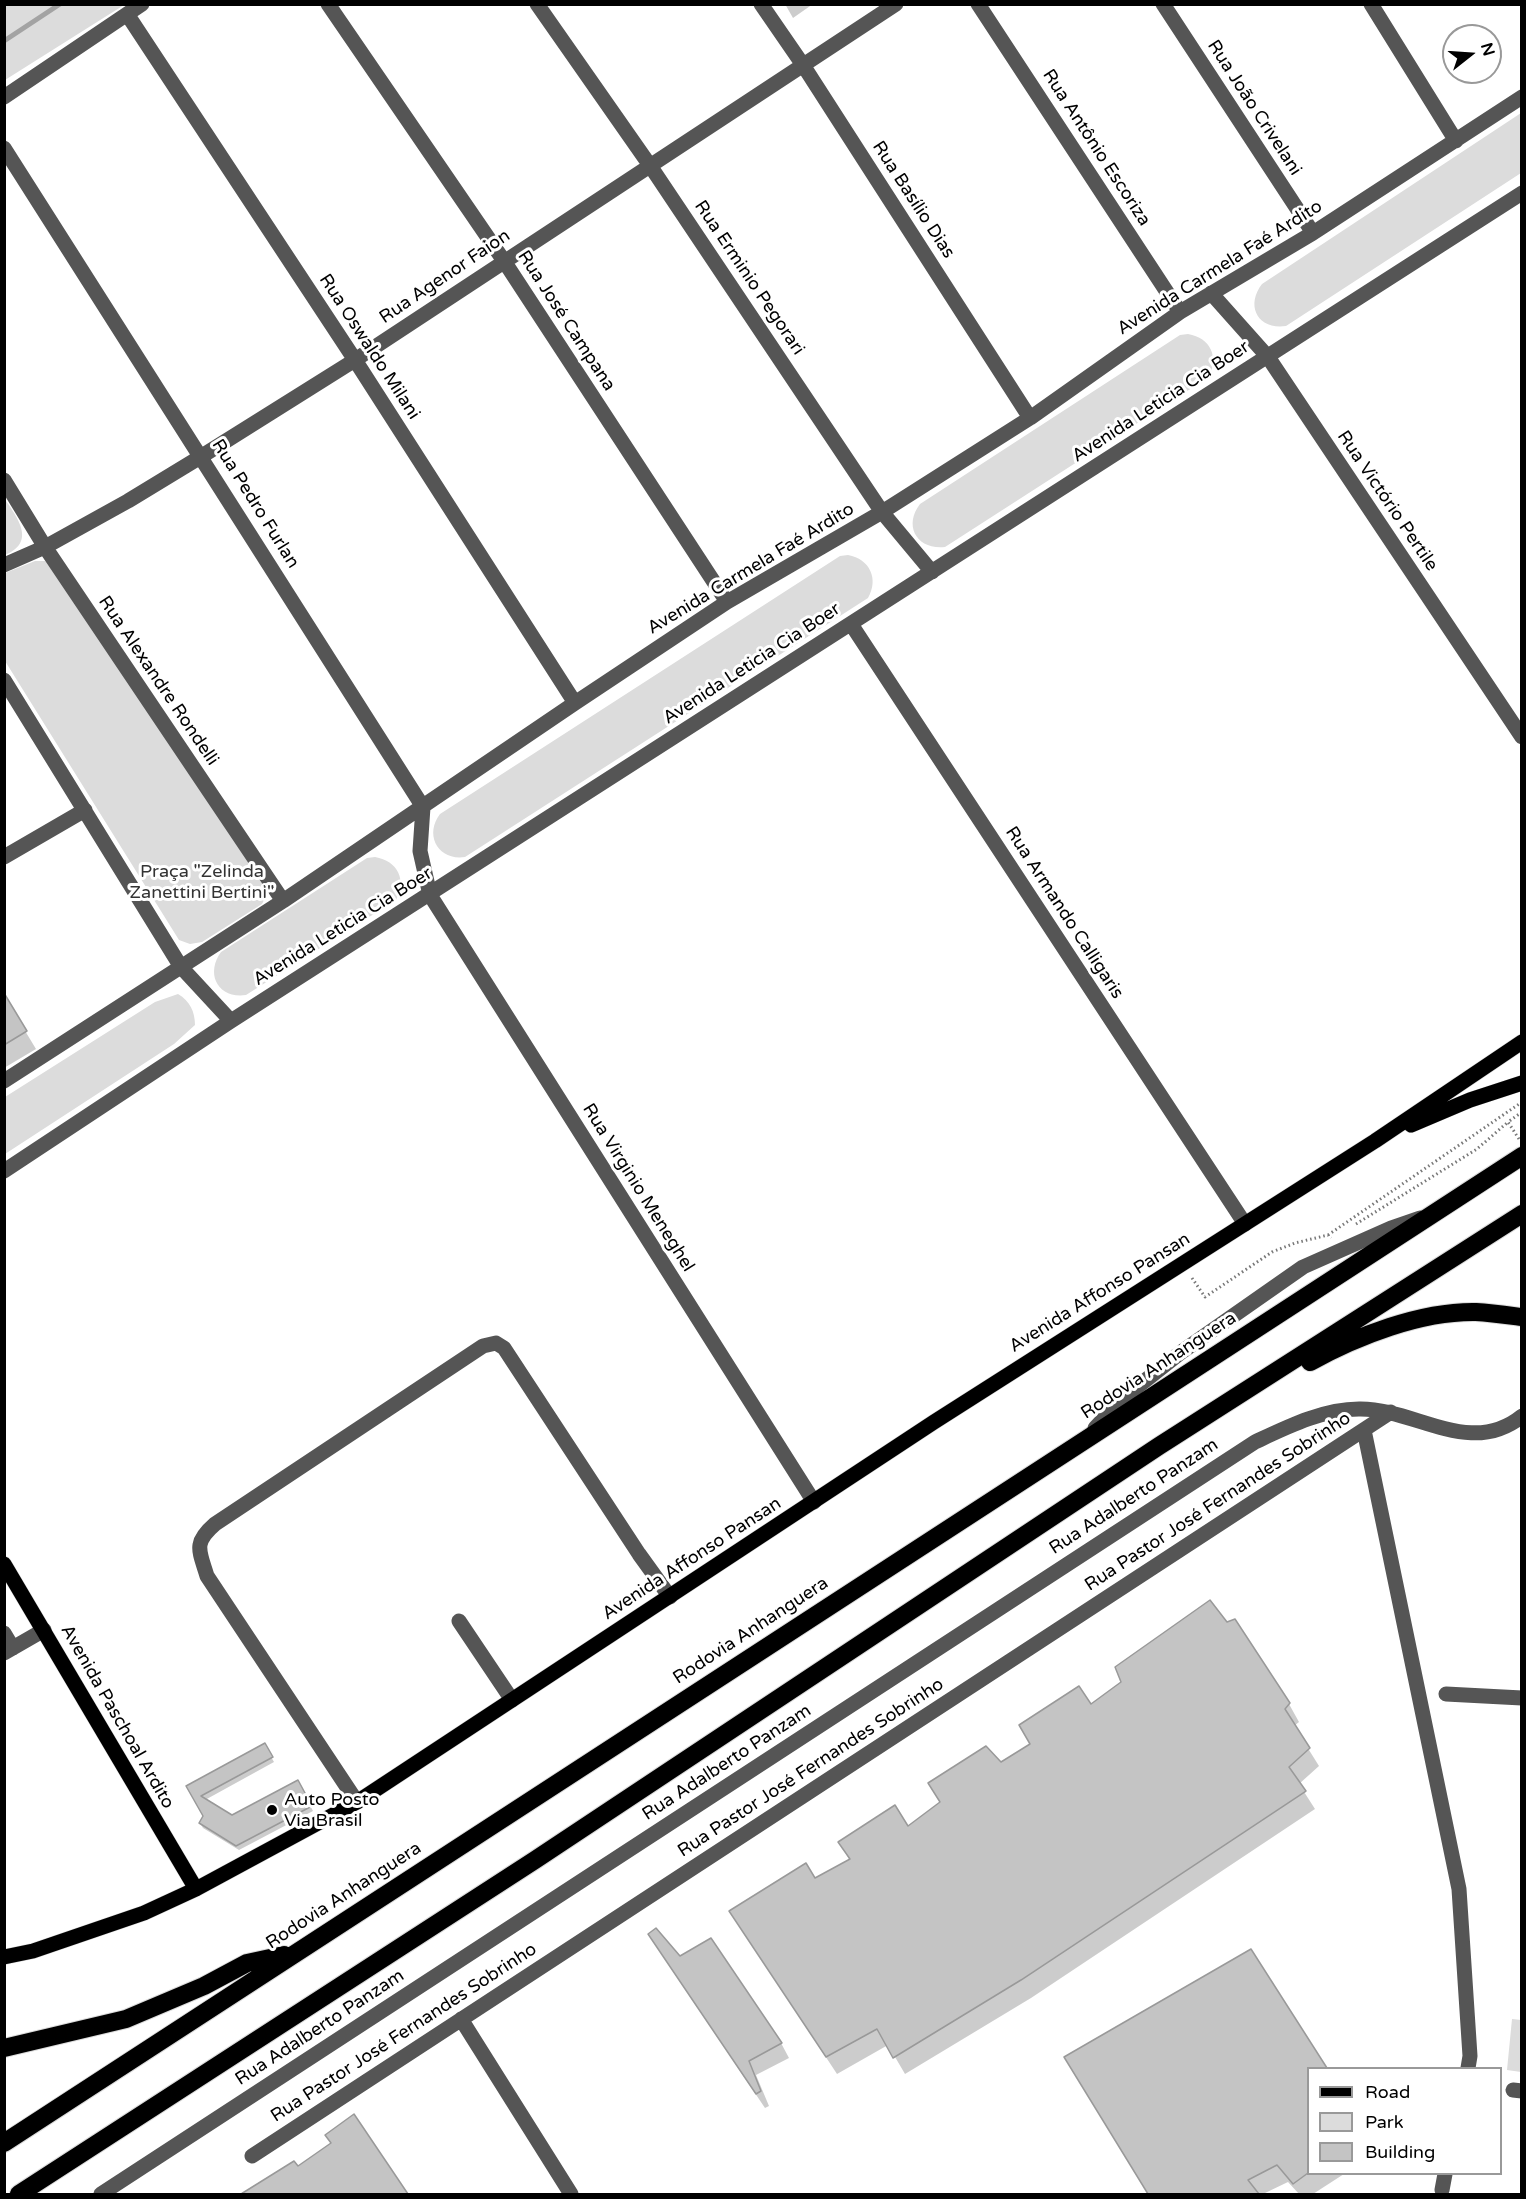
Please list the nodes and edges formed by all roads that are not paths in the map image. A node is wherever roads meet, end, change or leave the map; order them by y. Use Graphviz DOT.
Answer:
graph roads {
  1 [pos="142,4"];
  2 [pos="328,4"];
  3 [pos="537,4"];
  4 [pos="761,4"];
  5 [pos="896,4"];
  6 [pos="978,4"];
  7 [pos="1163,4"];
  8 [pos="1371,4"];
  9 [pos="127,14"];
  10 [pos="803,65"];
  11 [pos="4,97"];
  12 [pos="1521,97"];
  13 [pos="1456,141"];
  14 [pos="4,148"];
  15 [pos="651,167"];
  16 [pos="1521,193"];
  17 [pos="1313,233"];
  18 [pos="504,261"];
  19 [pos="1211,293"];
  20 [pos="1180,312"];
  21 [pos="1268,357"];
  22 [pos="355,360"];
  23 [pos="1030,417"];
  24 [pos="202,456"];
  25 [pos="4,480"];
  26 [pos="882,512"];
  27 [pos="45,547"];
  28 [pos="4,565"];
  29 [pos="932,572"];
  30 [pos="727,602"];
  31 [pos="851,624"];
  32 [pos="4,680"];
  33 [pos="575,703"];
  34 [pos="1521,737"];
  35 [pos="423,807"];
  36 [pos="85,810"];
  37 [pos="4,857"];
  38 [pos="430,895"];
  39 [pos="283,901"];
  40 [pos="181,968"];
  41 [pos="231,1022"];
  42 [pos="1521,1042"];
  43 [pos="4,1081"];
  44 [pos="1521,1083"];
  45 [pos="1375,1141"];
  46 [pos="1521,1156"];
  47 [pos="4,1171"];
  48 [pos="1434,1213"];
  49 [pos="1521,1214"];
  50 [pos="1245,1224"];
  51 [pos="1521,1317"];
  52 [pos="1391,1412"];
  53 [pos="1521,1416"];
  54 [pos="1364,1430"];
  55 [pos="1085,1439"];
  56 [pos="1159,1446"];
  57 [pos="814,1502"];
  58 [pos="4,1563"];
  59 [pos="670,1597"];
  60 [pos="459,1621"];
  61 [pos="44,1630"];
  62 [pos="4,1633"];
  63 [pos="9,1651"];
  64 [pos="1446,1694"];
  65 [pos="1521,1698"];
  66 [pos="512,1700"];
  67 [pos="357,1802"];
  68 [pos="196,1889"];
  69 [pos="294,1953"];
  70 [pos="4,1957"];
  71 [pos="461,2019"];
  72 [pos="4,2048"];
  73 [pos="1468,2067"];
  74 [pos="4,2143"];
  75 [pos="252,2156"];
  76 [pos="1446,2175"];
  77 [pos="1442,2190"];
  78 [pos="20,2194"];
  79 [pos="101,2194"];
  80 [pos="571,2194"];
  1 -- 9 [label="street"];
  2 -- 18 [label="street, Rua José Campana"];
  3 -- 15 [label="street, Rua Erminio Pegorari"];
  4 -- 10 [label="street, Rua Basílio Dias"];
  5 -- 10 [label="street, Rua Agenor Faion"];
  6 -- 20 [label="street, Rua Antônio Escoriza"];
  7 -- 17 [label="street, Rua João Crivelani"];
  8 -- 13 [label="street"];
  9 -- 11 [label="street"];
  9 -- 22 [label="street, Rua Oswaldo Milani"];
  10 -- 15 [label="street, Rua Agenor Faion"];
  10 -- 23 [label="street, Rua Basílio Dias"];
  12 -- 13 [label="street, Avenida Carmela Faé Ardito"];
  13 -- 17 [label="street, Avenida Carmela Faé Ardito"];
  14 -- 24 [label="street, Rua Pedro Furlan"];
  15 -- 18 [label="street, Rua Agenor Faion"];
  15 -- 26 [label="street, Rua Erminio Pegorari"];
  16 -- 21 [label="street, Avenida Leticia Cia Boer"];
  17 -- 19 [label="street, Avenida Carmela Faé Ardito"];
  18 -- 22 [label="street, Rua Agenor Faion"];
  18 -- 30 [label="street, Rua José Campana"];
  19 -- 20 [label="street, Avenida Carmela Faé Ardito"];
  19 -- 21 [label="street, Rua Victório Pertile"];
  20 -- 23 [label="street, Avenida Carmela Faé Ardito"];
  21 -- 29 [label="street, Avenida Leticia Cia Boer"];
  21 -- 34 [label="street, Rua Victório Pertile"];
  22 -- 24 [label="street, Rua Agenor Faion"];
  22 -- 33 [label="street, Rua Oswaldo Milani"];
  23 -- 26 [label="street, Avenida Carmela Faé Ardito"];
  24 -- 27 [label="street, Rua Agenor Faion"];
  24 -- 35 [label="street, Rua Pedro Furlan"];
  25 -- 27 [label="street, Rua Alexandre Rondelli"];
  26 -- 29 [label="street, Rua Erminio Pegorari"];
  26 -- 30 [label="street, Avenida Carmela Faé Ardito"];
  27 -- 28 [label="street, Rua Agenor Faion"];
  27 -- 39 [label="street, Rua Alexandre Rondelli"];
  29 -- 31 [label="street, Avenida Leticia Cia Boer"];
  30 -- 33 [label="street, Avenida Carmela Faé Ardito"];
  31 -- 38 [label="street, Avenida Leticia Cia Boer"];
  31 -- 50 [label="street, Rua Armando Calligaris"];
  32 -- 36 [label="street"];
  33 -- 35 [label="street, Avenida Carmela Faé Ardito"];
  35 -- 38 [label="street"];
  35 -- 39 [label="street, Avenida Carmela Faé Ardito"];
  36 -- 37 [label="street"];
  36 -- 40 [label="street"];
  38 -- 41 [label="street, Avenida Leticia Cia Boer"];
  38 -- 57 [label="street, Rua Virginio Meneghel"];
  39 -- 40 [label="street, Avenida Carmela Faé Ardito"];
  40 -- 41 [label="street"];
  40 -- 43 [label="street, Avenida Carmela Faé Ardito"];
  41 -- 47 [label="street, Avenida Leticia Cia Boer"];
  42 -- 45 [label="main road, Avenida Affonso Pansan"];
  44 -- 45 [label="main road, Avenida Affonso Pansan"];
  45 -- 50 [label="main road, Avenida Affonso Pansan"];
  46 -- 48 [label="highway, Rodovia Anhanguera"];
  48 -- 55 [label="highway, Rodovia Anhanguera"];
  48 -- 55 [label="street"];
  49 -- 56 [label="highway"];
  50 -- 57 [label="main road, Avenida Affonso Pansan"];
  51 -- 56 [label="highway"];
  52 -- 53 [label="street, Rua Adalberto Panzam"];
  52 -- 54 [label="street, Rua Pastor José Fernandes Sobrinho"];
  52 -- 79 [label="street, Rua Adalberto Panzam"];
  54 -- 71 [label="street, Rua Pastor José Fernandes Sobrinho"];
  54 -- 73 [label="street"];
  55 -- 69 [label="highway, Rodovia Anhanguera"];
  56 -- 78 [label="highway"];
  57 -- 59 [label="main road, Avenida Affonso Pansan"];
  58 -- 61 [label="main road, Avenida Paschoal Ardito"];
  59 -- 66 [label="main road, Avenida Affonso Pansan"];
  59 -- 67 [label="street"];
  60 -- 66 [label="street"];
  61 -- 63 [label="street"];
  61 -- 68 [label="main road, Avenida Paschoal Ardito"];
  62 -- 63 [label="street"];
  64 -- 65 [label="street"];
  66 -- 67 [label="main road, Avenida Affonso Pansan"];
  67 -- 68 [label="main road, Avenida Affonso Pansan"];
  68 -- 70 [label="main road, Avenida Affonso Pansan"];
  69 -- 72 [label="highway"];
  69 -- 74 [label="highway, Rodovia Anhanguera"];
  71 -- 75 [label="street, Rua Pastor José Fernandes Sobrinho"];
  71 -- 80 [label="street"];
  76 -- 77 [label="street"];
}
